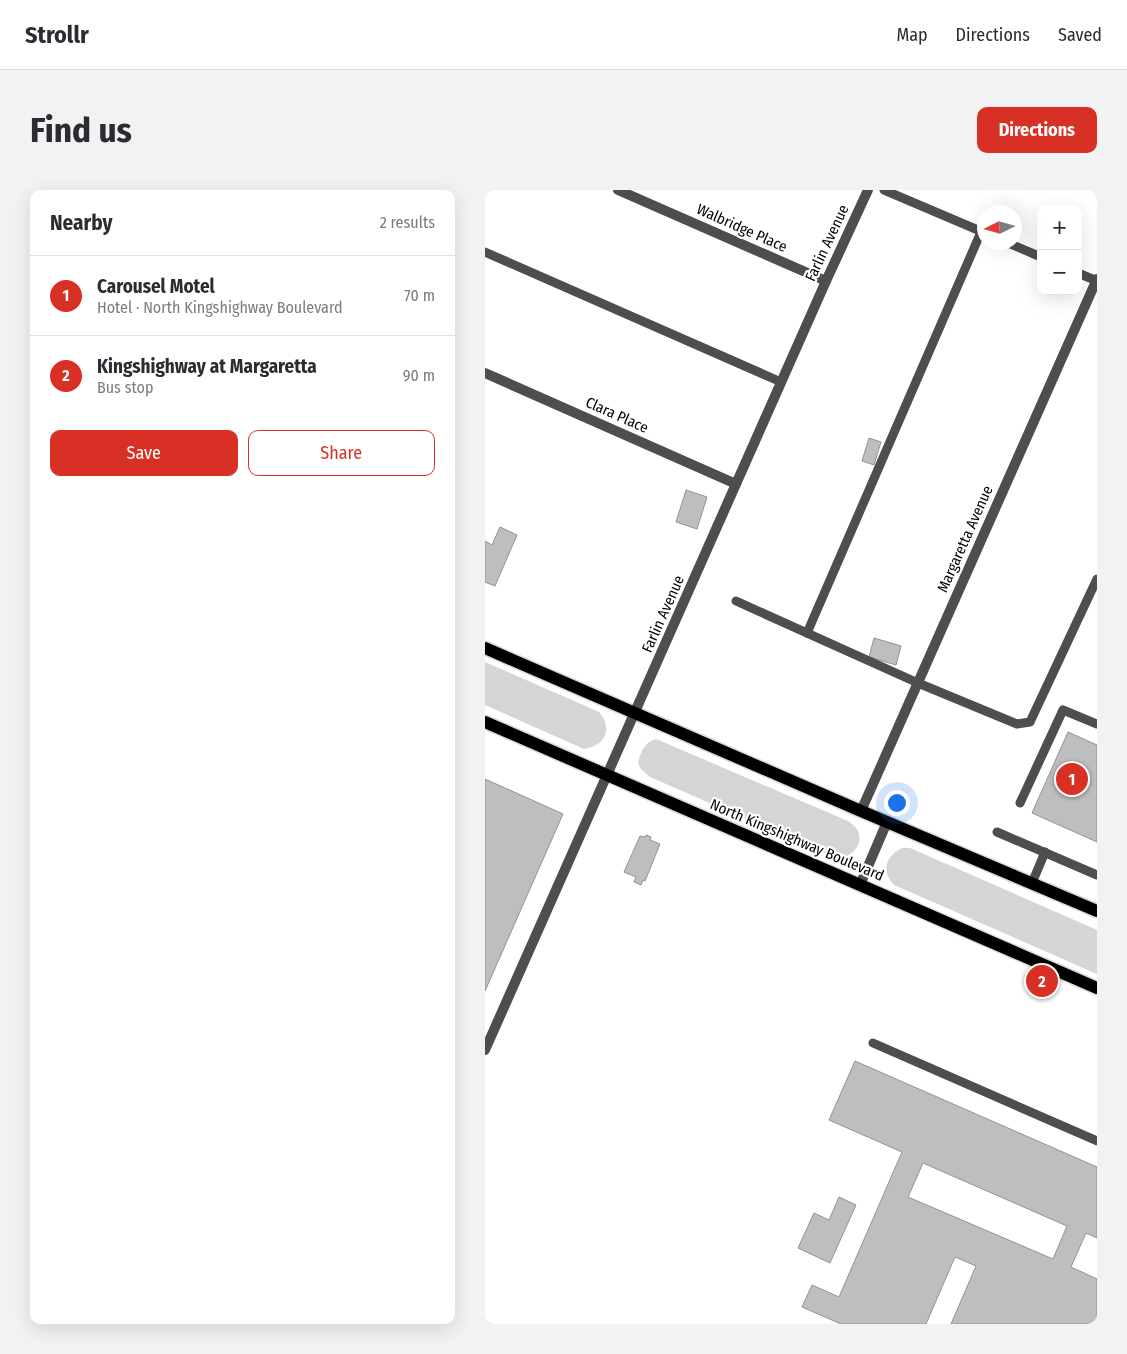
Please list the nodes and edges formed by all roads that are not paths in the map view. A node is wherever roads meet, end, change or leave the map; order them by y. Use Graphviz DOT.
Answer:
graph roads {
  1 [pos="618,190"];
  2 [pos="868,190"];
  3 [pos="884,190"];
  4 [pos="977,230"];
  5 [pos="977,247"];
  6 [pos="1022,249"];
  7 [pos="485,252"];
  8 [pos="1037,255"];
  9 [pos="1082,274"];
  10 [pos="1097,280"];
  11 [pos="826,281"];
  12 [pos="485,373"];
  13 [pos="781,382"];
  14 [pos="737,484"];
  15 [pos="1097,579"];
  16 [pos="736,601"];
  17 [pos="807,633"];
  18 [pos="485,648"];
  19 [pos="918,683"];
  20 [pos="635,713"];
  21 [pos="485,722"];
  22 [pos="1097,724"];
  23 [pos="607,775"];
  24 [pos="1020,803"];
  25 [pos="861,811"];
  26 [pos="887,822"];
  27 [pos="997,832"];
  28 [pos="1045,852"];
  29 [pos="1097,875"];
  30 [pos="860,884"];
  31 [pos="1032,884"];
  32 [pos="1097,911"];
  33 [pos="1097,988"];
  34 [pos="873,1043"];
  35 [pos="485,1050"];
  36 [pos="1097,1141"];
  1 -- 11 [label="street, Walbridge Place"];
  2 -- 11 [label="street, Farlin Avenue"];
  3 -- 4 [label="lane"];
  5 -- 17 [label="lane"];
  6 -- 8 [label="lane"];
  7 -- 13 [label="lane"];
  9 -- 10 [label="lane"];
  10 -- 19 [label="street, Margaretta Avenue"];
  11 -- 13 [label="street, Farlin Avenue"];
  12 -- 14 [label="street, Clara Place"];
  13 -- 14 [label="street, Farlin Avenue"];
  14 -- 20 [label="street, Farlin Avenue"];
  15 -- 19 [label="lane"];
  16 -- 17 [label="lane"];
  17 -- 19 [label="lane"];
  18 -- 20 [label="main road"];
  19 -- 25 [label="street, Margaretta Avenue"];
  20 -- 23 [label="street, Farlin Avenue"];
  20 -- 25 [label="main road"];
  21 -- 23 [label="main road, North Kingshighway Boulevard"];
  22 -- 24 [label="lane"];
  23 -- 30 [label="main road, North Kingshighway Boulevard"];
  23 -- 35 [label="street, Farlin Avenue"];
  25 -- 26 [label="main road"];
  26 -- 30 [label="street"];
  26 -- 31 [label="main road"];
  27 -- 28 [label="lane"];
  28 -- 29 [label="lane"];
  28 -- 31 [label="lane"];
  30 -- 33 [label="main road, North Kingshighway Boulevard"];
  31 -- 32 [label="main road"];
  34 -- 36 [label="lane"];
}
